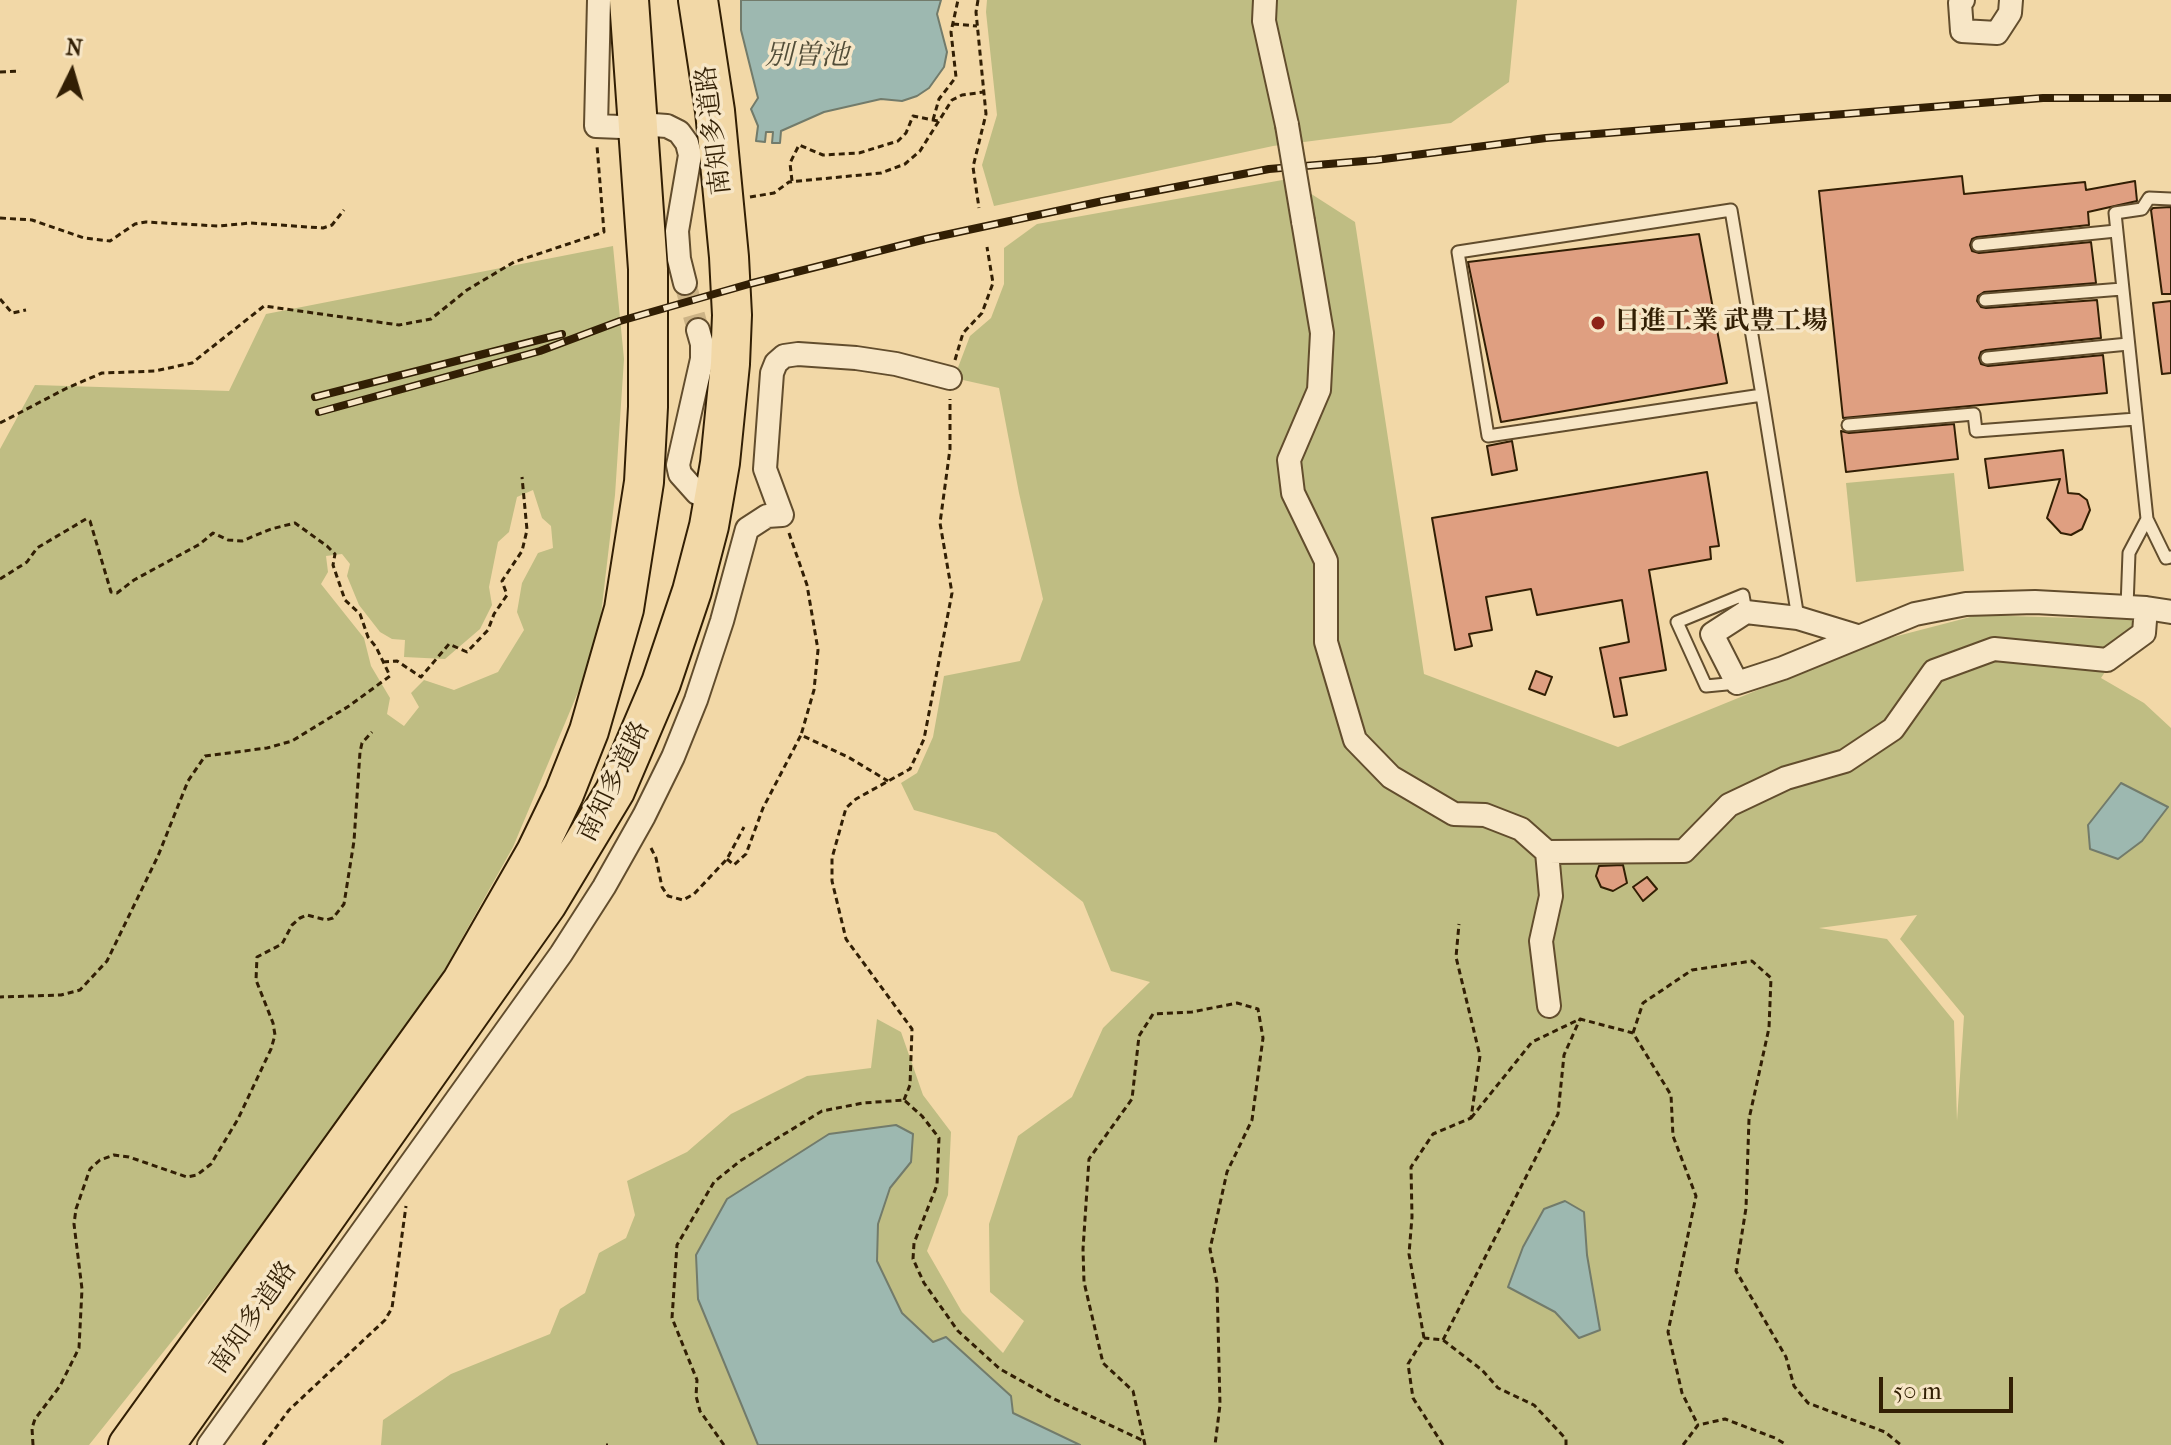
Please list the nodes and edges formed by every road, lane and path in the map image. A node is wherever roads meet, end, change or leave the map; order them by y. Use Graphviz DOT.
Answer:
graph roads {
  1 [pos="599,0"];
  2 [pos="629,0"];
  3 [pos="698,0"];
  4 [pos="958,0"];
  5 [pos="978,0"];
  6 [pos="1265,0"];
  7 [pos="1963,0"];
  8 [pos="2011,0"];
  9 [pos="953,24"];
  10 [pos="978,26"];
  11 [pos="20,71"];
  12 [pos="0,72"];
  13 [pos="984,92"];
  14 [pos="936,121"];
  15 [pos="653,125"];
  16 [pos="596,126"];
  17 [pos="621,127"];
  18 [pos="792,181"];
  19 [pos="742,197"];
  20 [pos="2171,199"];
  21 [pos="979,208"];
  22 [pos="344,210"];
  23 [pos="0,218"];
  24 [pos="2116,231"];
  25 [pos="1978,245"];
  26 [pos="987,247"];
  27 [pos="685,283"];
  28 [pos="2122,289"];
  29 [pos="0,299"];
  30 [pos="1985,300"];
  31 [pos="26,310"];
  32 [pos="698,330"];
  33 [pos="2128,344"];
  34 [pos="1987,358"];
  35 [pos="950,378"];
  36 [pos="1762,395"];
  37 [pos="2136,419"];
  38 [pos="0,423"];
  39 [pos="1848,425"];
  40 [pos="522,477"];
  41 [pos="697,493"];
  42 [pos="782,515"];
  43 [pos="2147,519"];
  44 [pos="2171,557"];
  45 [pos="0,579"];
  46 [pos="2136,607"];
  47 [pos="1746,612"];
  48 [pos="2171,612"];
  49 [pos="1798,618"];
  50 [pos="1857,636"];
  51 [pos="383,662"];
  52 [pos="1737,683"];
  53 [pos="372,732"];
  54 [pos="801,735"];
  55 [pos="888,781"];
  56 [pos="744,827"];
  57 [pos="632,838"];
  58 [pos="1547,852"];
  59 [pos="727,859"];
  60 [pos="1459,924"];
  61 [pos="0,997"];
  62 [pos="1549,1006"];
  63 [pos="1580,1019"];
  64 [pos="1633,1033"];
  65 [pos="904,1100"];
  66 [pos="1471,1118"];
  67 [pos="410,1166"];
  68 [pos="1424,1338"];
  69 [pos="1443,1340"];
  70 [pos="1698,1425"];
  71 [pos="1146,1444"];
  72 [pos="33,1445"];
  73 [pos="128,1445"];
  74 [pos="165,1445"];
  75 [pos="209,1445"];
  76 [pos="263,1445"];
  77 [pos="724,1445"];
  78 [pos="1215,1445"];
  79 [pos="1443,1445"];
  80 [pos="1566,1445"];
  81 [pos="1683,1445"];
  82 [pos="1787,1445"];
  83 [pos="1901,1445"];
  1 -- 16 [label="street"];
  2 -- 73 [label="highway, 南知多道路"];
  3 -- 74 [label="highway, 南知多道路"];
  4 -- 9 [label="path"];
  5 -- 10 [label="path"];
  6 -- 58 [label="street, bridge"];
  7 -- 8 [label="street"];
  9 -- 10 [label="path"];
  9 -- 14 [label="path"];
  10 -- 13 [label="path"];
  11 -- 12 [label="path"];
  13 -- 14 [label="path"];
  13 -- 21 [label="path"];
  14 -- 18 [label="path"];
  14 -- 18 [label="path"];
  15 -- 27 [label="street"];
  16 -- 17 [label="street"];
  16 -- 38 [label="path"];
  18 -- 19 [label="path"];
  20 -- 24 [label="lane"];
  22 -- 23 [label="path"];
  24 -- 25 [label="lane"];
  24 -- 28 [label="lane"];
  26 -- 35 [label="path"];
  28 -- 30 [label="lane"];
  28 -- 33 [label="lane"];
  29 -- 31 [label="path"];
  32 -- 41 [label="street"];
  33 -- 34 [label="lane"];
  33 -- 37 [label="lane"];
  35 -- 42 [label="street"];
  35 -- 55 [label="path"];
  36 -- 36 [label="lane"];
  36 -- 49 [label="lane"];
  37 -- 39 [label="lane"];
  37 -- 43 [label="lane"];
  40 -- 51 [label="path"];
  42 -- 54 [label="path"];
  42 -- 57 [label="street"];
  43 -- 44 [label="lane"];
  43 -- 46 [label="lane"];
  45 -- 51 [label="path"];
  46 -- 48 [label="street"];
  46 -- 50 [label="street"];
  46 -- 58 [label="street"];
  47 -- 49 [label="street"];
  47 -- 52 [label="street"];
  47 -- 52 [label="lane"];
  49 -- 50 [label="street"];
  50 -- 52 [label="street"];
  51 -- 61 [label="path"];
  53 -- 72 [label="path"];
  54 -- 55 [label="path"];
  54 -- 59 [label="path"];
  55 -- 65 [label="path"];
  56 -- 59 [label="path"];
  57 -- 59 [label="path"];
  57 -- 67 [label="street"];
  58 -- 62 [label="street"];
  60 -- 66 [label="path"];
  63 -- 64 [label="path"];
  63 -- 66 [label="path"];
  63 -- 69 [label="path"];
  64 -- 70 [label="path"];
  64 -- 83 [label="path"];
  65 -- 71 [label="path"];
  65 -- 77 [label="path"];
  66 -- 68 [label="path"];
  67 -- 75 [label="street"];
  67 -- 76 [label="path"];
  68 -- 69 [label="path"];
  68 -- 79 [label="path"];
  69 -- 80 [label="path"];
  70 -- 81 [label="path"];
  70 -- 82 [label="path"];
  71 -- 78 [label="path"];
}
